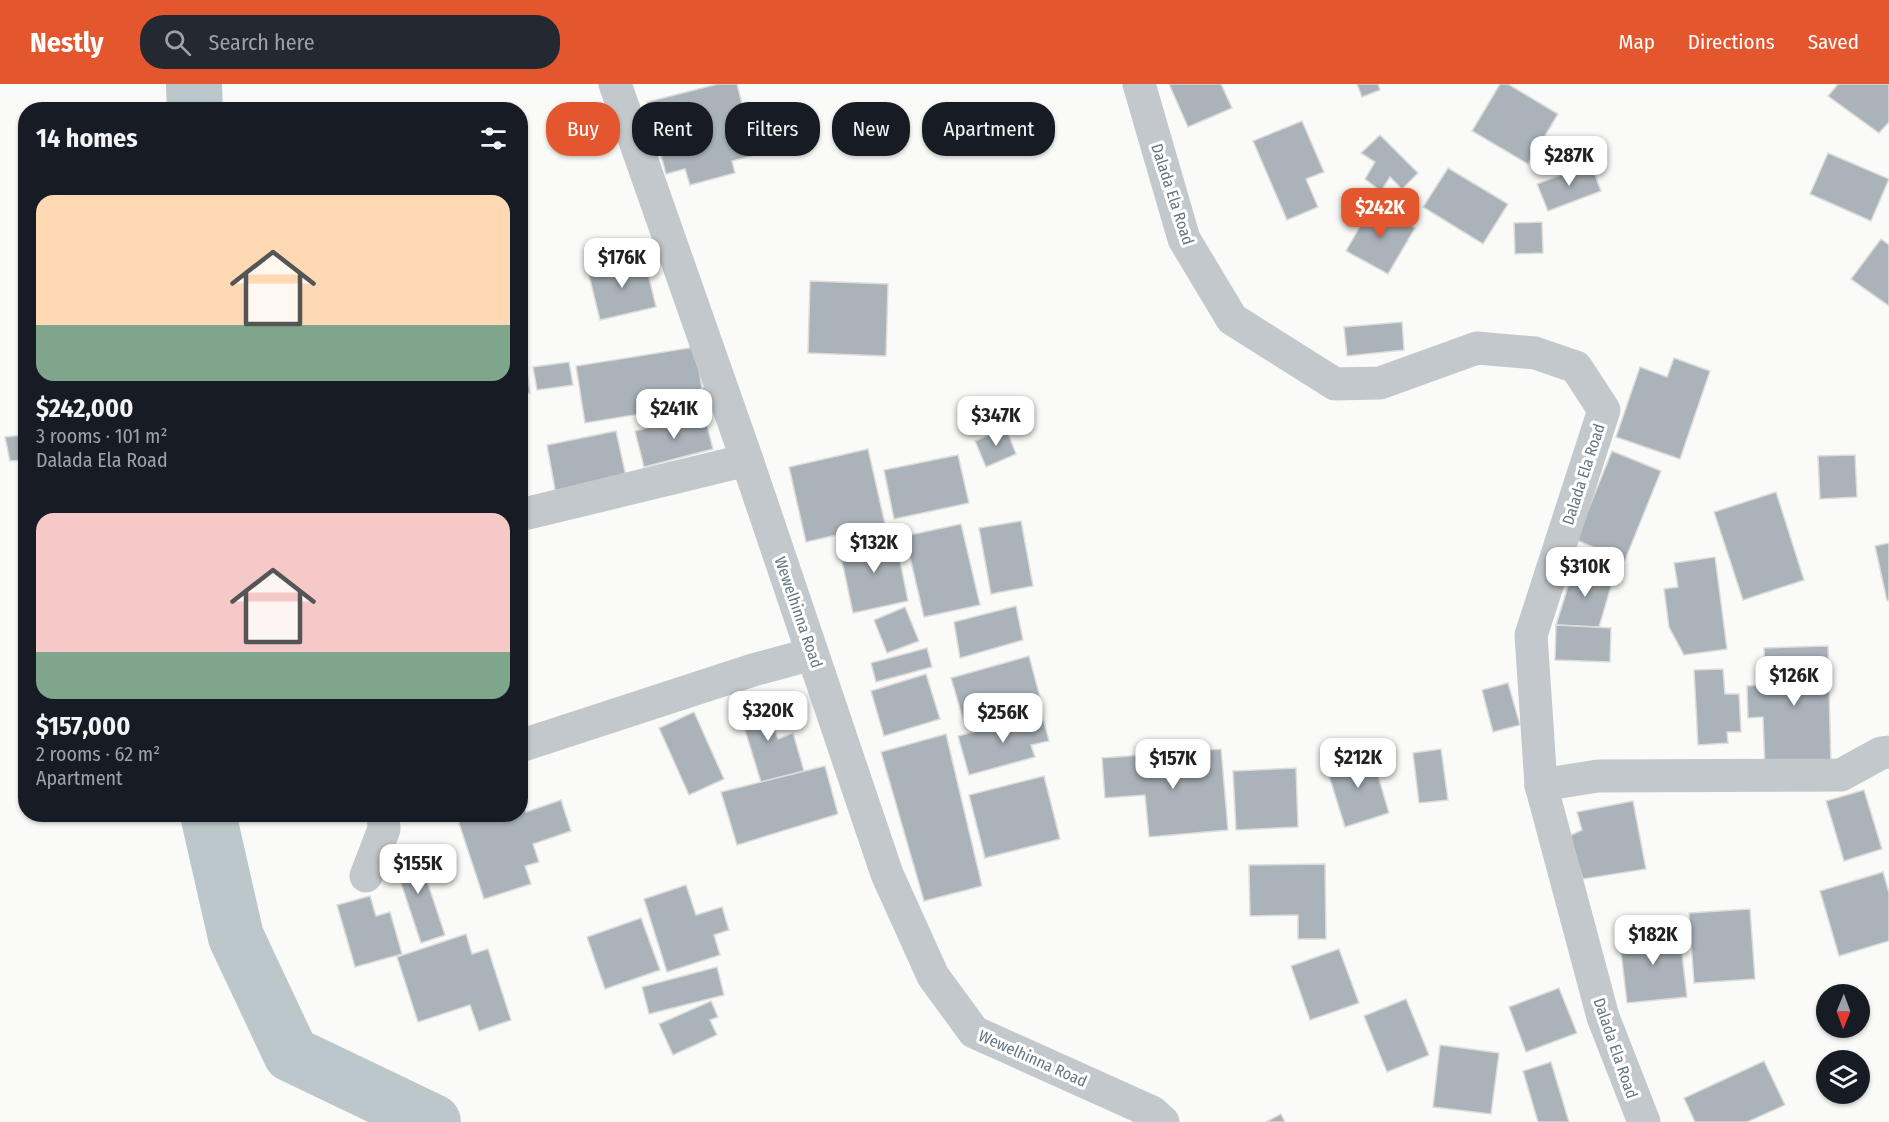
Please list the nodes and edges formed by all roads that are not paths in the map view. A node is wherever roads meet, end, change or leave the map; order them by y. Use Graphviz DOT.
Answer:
graph roads {
  1 [pos="615,84"];
  2 [pos="1139,84"];
  3 [pos="747,459"];
  4 [pos="528,513"];
  5 [pos="812,654"];
  6 [pos="528,743"];
  7 [pos="1889,752"];
  8 [pos="1541,785"];
  9 [pos="383,822"];
  10 [pos="366,876"];
  11 [pos="1163,1122"];
  12 [pos="1644,1122"];
  1 -- 3 [label="street, Wewelhinna Road"];
  2 -- 8 [label="street, Dalada Ela Road"];
  3 -- 4 [label="street"];
  3 -- 5 [label="street, Wewelhinna Road"];
  5 -- 6 [label="street"];
  5 -- 11 [label="street, Wewelhinna Road"];
  7 -- 8 [label="street"];
  8 -- 12 [label="street, Dalada Ela Road"];
  9 -- 10 [label="street"];
}
